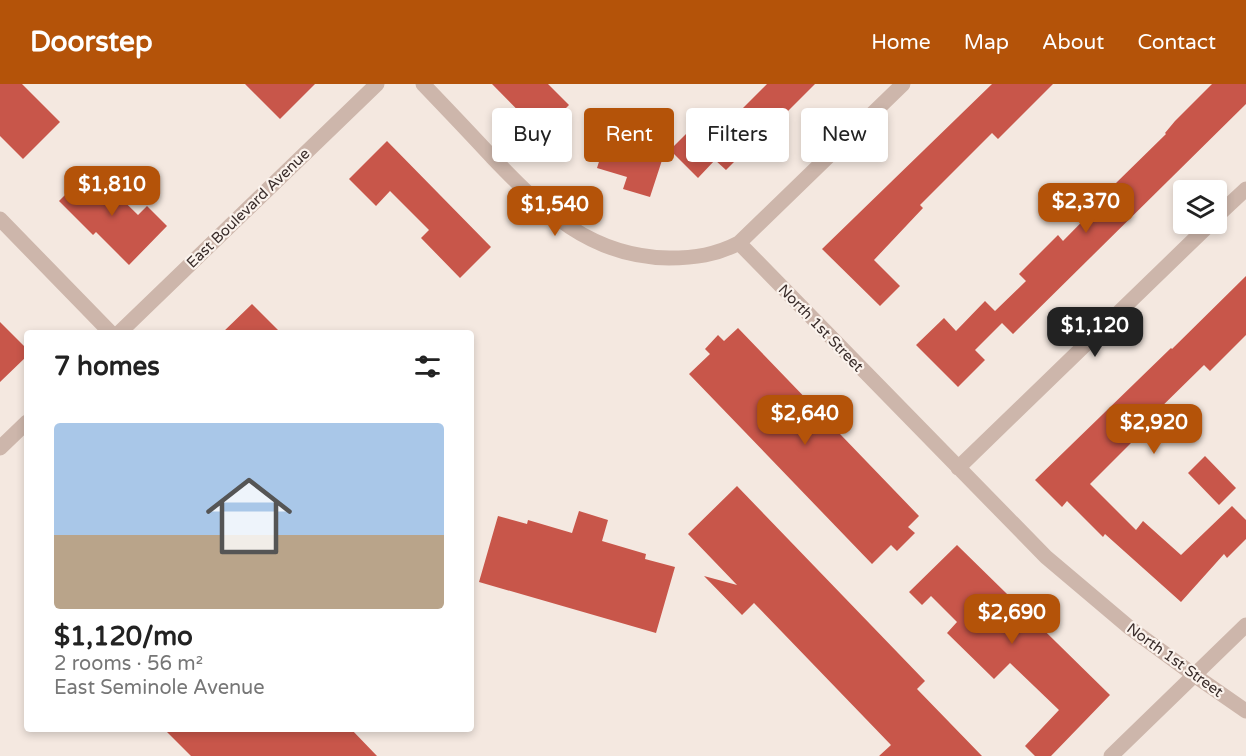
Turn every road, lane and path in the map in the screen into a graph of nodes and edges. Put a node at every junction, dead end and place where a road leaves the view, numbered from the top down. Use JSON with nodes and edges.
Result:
{"nodes":[{"id":1,"x":377,"y":84,"type":"edge"},
{"id":2,"x":423,"y":84,"type":"edge"},
{"id":3,"x":903,"y":84,"type":"edge"},
{"id":4,"x":1246,"y":189,"type":"edge"},
{"id":5,"x":1227,"y":207,"type":"edge"},
{"id":6,"x":0,"y":219,"type":"edge"},
{"id":7,"x":1200,"y":234,"type":"edge"},
{"id":8,"x":739,"y":243,"type":"junction"},
{"id":9,"x":108,"y":330,"type":"edge"},
{"id":10,"x":122,"y":330,"type":"edge"},
{"id":11,"x":24,"y":425,"type":"edge"},
{"id":12,"x":0,"y":448,"type":"edge"},
{"id":13,"x":958,"y":468,"type":"junction"},
{"id":14,"x":1246,"y":625,"type":"edge"},
{"id":15,"x":1194,"y":675,"type":"junction"},
{"id":16,"x":1246,"y":711,"type":"edge"},
{"id":17,"x":1111,"y":756,"type":"edge"}],
"edges":[{"from":1,"to":10,"type":"street","name":"East Boulevard Avenue"},
{"from":2,"to":8,"type":"street"},
{"from":3,"to":8,"type":"street"},
{"from":4,"to":5,"type":"street"},
{"from":6,"to":9,"type":"street"},
{"from":7,"to":13,"type":"street"},
{"from":8,"to":13,"type":"street","name":"North 1st Street"},
{"from":11,"to":12,"type":"street"},
{"from":13,"to":15,"type":"street","name":"North 1st Street"},
{"from":14,"to":15,"type":"street"},
{"from":15,"to":16,"type":"street","name":"North 1st Street"},
{"from":15,"to":17,"type":"street"}]}
